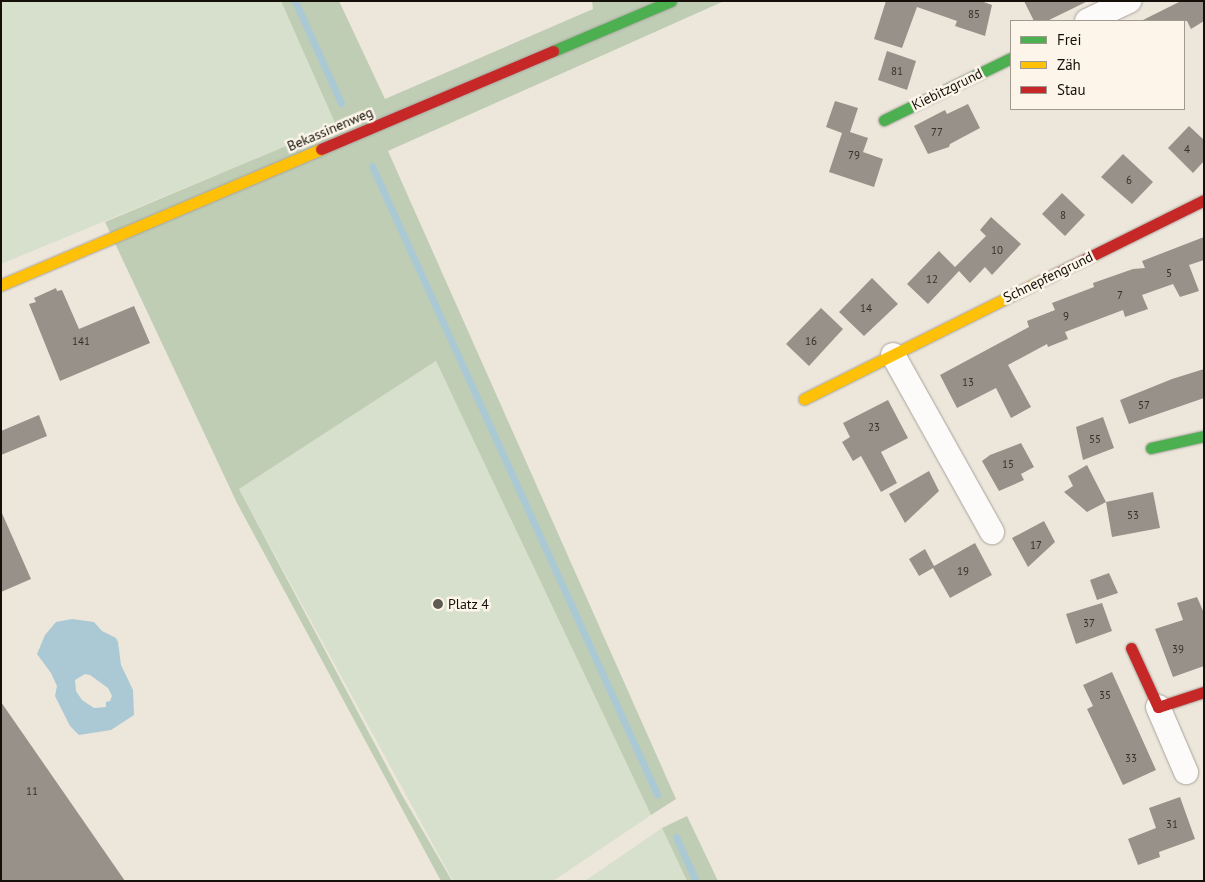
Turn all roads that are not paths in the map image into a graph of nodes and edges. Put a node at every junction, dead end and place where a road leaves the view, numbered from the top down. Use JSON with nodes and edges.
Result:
{"nodes":[{"id":1,"x":671,"y":1,"type":"edge"},
{"id":2,"x":1129,"y":1,"type":"edge"},
{"id":3,"x":1089,"y":20,"type":"edge"},
{"id":4,"x":1010,"y":58,"type":"edge"},
{"id":5,"x":884,"y":120,"type":"dead end"},
{"id":6,"x":1204,"y":200,"type":"edge"},
{"id":7,"x":1,"y":285,"type":"edge"},
{"id":8,"x":892,"y":355,"type":"junction"},
{"id":9,"x":804,"y":399,"type":"dead end"},
{"id":10,"x":1204,"y":436,"type":"edge"},
{"id":11,"x":1151,"y":448,"type":"dead end"},
{"id":12,"x":992,"y":532,"type":"dead end"},
{"id":13,"x":1131,"y":648,"type":"dead end"},
{"id":14,"x":1204,"y":692,"type":"edge"},
{"id":15,"x":1158,"y":707,"type":"junction"},
{"id":16,"x":1186,"y":772,"type":"dead end"}],
"edges":[{"from":1,"to":7,"type":"street","name":"Bekassinenweg"},
{"from":2,"to":3,"type":"street"},
{"from":4,"to":5,"type":"street","name":"Kiebitzgrund"},
{"from":6,"to":8,"type":"street","name":"Schnepfengrund"},
{"from":8,"to":9,"type":"street","name":"Schnepfengrund"},
{"from":8,"to":12,"type":"street"},
{"from":10,"to":11,"type":"street"},
{"from":13,"to":15,"type":"street"},
{"from":14,"to":15,"type":"street"},
{"from":15,"to":16,"type":"street"}]}
